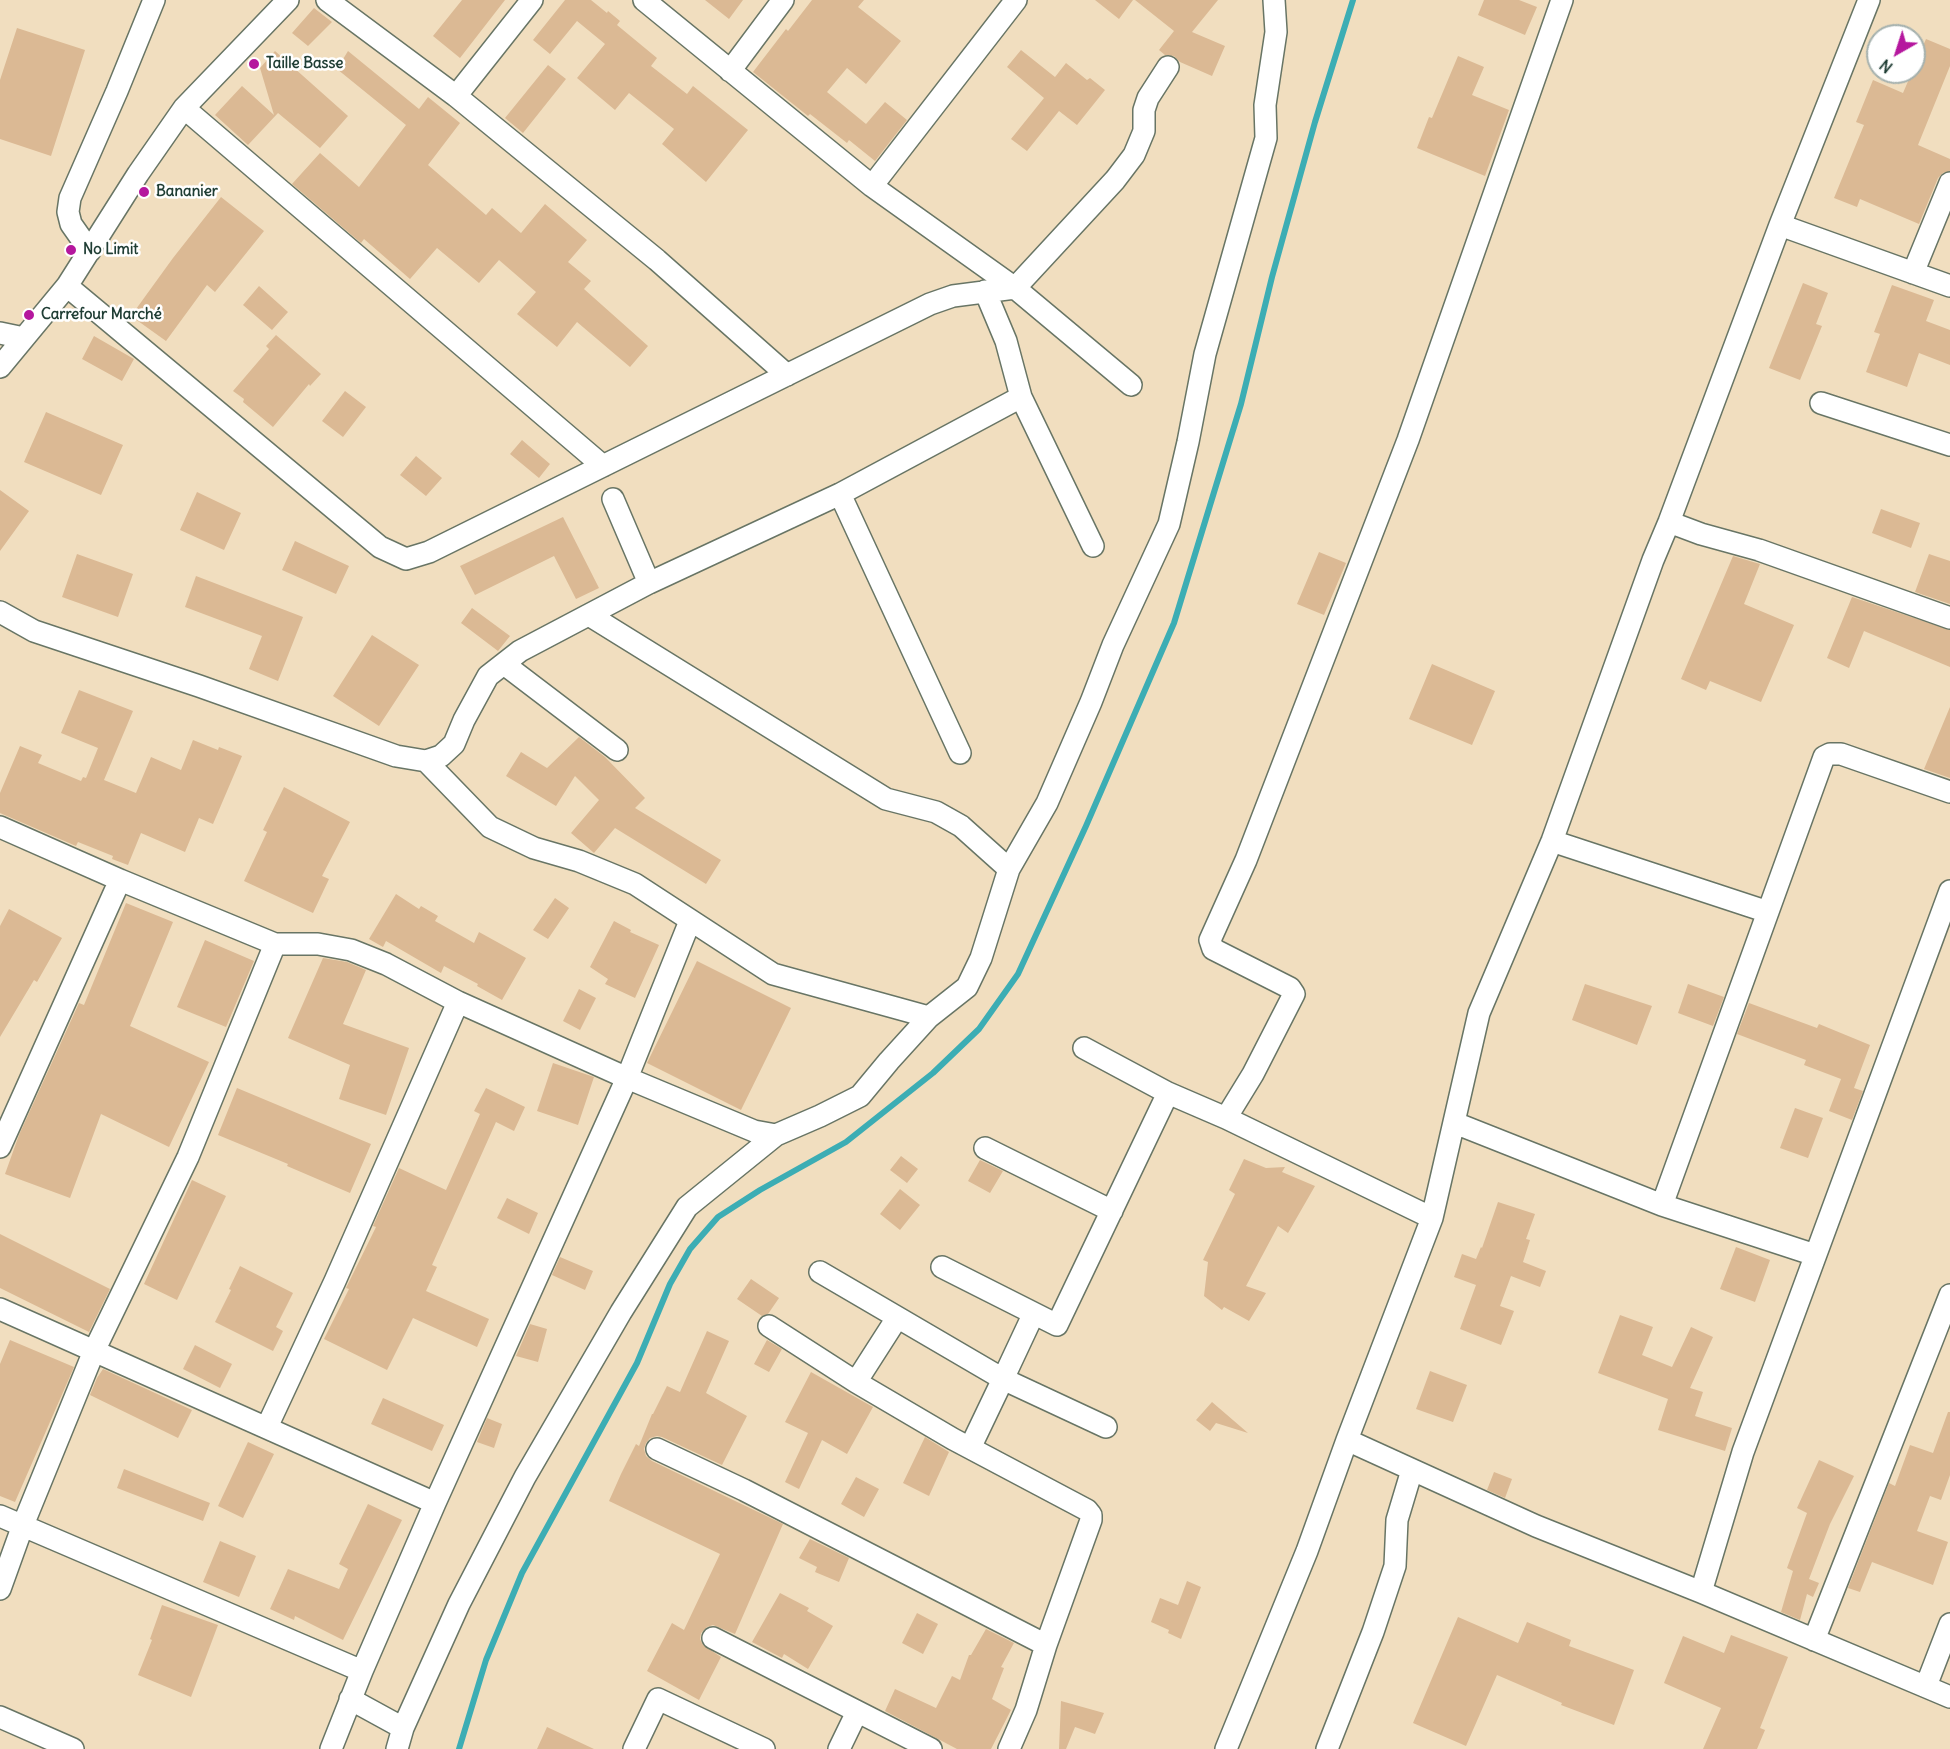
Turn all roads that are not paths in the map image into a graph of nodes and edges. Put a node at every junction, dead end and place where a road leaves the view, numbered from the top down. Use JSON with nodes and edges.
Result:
{"nodes":[{"id":1,"x":154,"y":0,"type":"edge"},
{"id":2,"x":288,"y":0,"type":"edge"},
{"id":3,"x":327,"y":0,"type":"edge"},
{"id":4,"x":532,"y":0,"type":"edge"},
{"id":5,"x":644,"y":0,"type":"edge"},
{"id":6,"x":783,"y":0,"type":"edge"},
{"id":7,"x":1016,"y":0,"type":"edge"},
{"id":8,"x":1274,"y":0,"type":"edge"},
{"id":9,"x":1562,"y":0,"type":"edge"},
{"id":10,"x":1869,"y":0,"type":"edge"},
{"id":11,"x":1168,"y":66,"type":"dead end"},
{"id":12,"x":730,"y":71,"type":"junction"},
{"id":13,"x":456,"y":96,"type":"junction"},
{"id":14,"x":184,"y":108,"type":"junction"},
{"id":15,"x":1950,"y":183,"type":"edge"},
{"id":16,"x":872,"y":186,"type":"junction"},
{"id":17,"x":1780,"y":225,"type":"junction"},
{"id":18,"x":90,"y":251,"type":"junction"},
{"id":19,"x":1913,"y":273,"type":"junction"},
{"id":20,"x":68,"y":286,"type":"junction"},
{"id":21,"x":1950,"y":286,"type":"edge"},
{"id":22,"x":1015,"y":288,"type":"junction"},
{"id":23,"x":985,"y":291,"type":"junction"},
{"id":24,"x":0,"y":333,"type":"edge"},
{"id":25,"x":24,"y":338,"type":"junction"},
{"id":26,"x":0,"y":367,"type":"edge"},
{"id":27,"x":787,"y":375,"type":"junction"},
{"id":28,"x":1131,"y":385,"type":"dead end"},
{"id":29,"x":1021,"y":397,"type":"junction"},
{"id":30,"x":1821,"y":402,"type":"dead end"},
{"id":31,"x":1950,"y":445,"type":"edge"},
{"id":32,"x":603,"y":466,"type":"junction"},
{"id":33,"x":840,"y":494,"type":"junction"},
{"id":34,"x":613,"y":499,"type":"dead end"},
{"id":35,"x":1669,"y":522,"type":"junction"},
{"id":36,"x":1093,"y":546,"type":"dead end"},
{"id":37,"x":650,"y":583,"type":"junction"},
{"id":38,"x":0,"y":612,"type":"edge"},
{"id":39,"x":589,"y":615,"type":"junction"},
{"id":40,"x":1950,"y":618,"type":"edge"},
{"id":41,"x":504,"y":664,"type":"junction"},
{"id":42,"x":617,"y":750,"type":"dead end"},
{"id":43,"x":960,"y":753,"type":"dead end"},
{"id":44,"x":426,"y":761,"type":"junction"},
{"id":45,"x":1950,"y":792,"type":"edge"},
{"id":46,"x":0,"y":827,"type":"edge"},
{"id":47,"x":1552,"y":841,"type":"junction"},
{"id":48,"x":1009,"y":869,"type":"junction"},
{"id":49,"x":120,"y":880,"type":"junction"},
{"id":50,"x":1950,"y":891,"type":"edge"},
{"id":51,"x":1768,"y":912,"type":"junction"},
{"id":52,"x":690,"y":921,"type":"junction"},
{"id":53,"x":275,"y":945,"type":"junction"},
{"id":54,"x":458,"y":1002,"type":"junction"},
{"id":55,"x":929,"y":1017,"type":"junction"},
{"id":56,"x":1084,"y":1048,"type":"dead end"},
{"id":57,"x":627,"y":1078,"type":"junction"},
{"id":58,"x":1168,"y":1093,"type":"junction"},
{"id":59,"x":1226,"y":1118,"type":"junction"},
{"id":60,"x":1455,"y":1123,"type":"junction"},
{"id":61,"x":776,"y":1135,"type":"junction"},
{"id":62,"x":0,"y":1147,"type":"edge"},
{"id":63,"x":985,"y":1148,"type":"dead end"},
{"id":64,"x":1662,"y":1205,"type":"junction"},
{"id":65,"x":1112,"y":1211,"type":"junction"},
{"id":66,"x":1432,"y":1218,"type":"junction"},
{"id":67,"x":1815,"y":1256,"type":"junction"},
{"id":68,"x":942,"y":1267,"type":"dead end"},
{"id":69,"x":820,"y":1272,"type":"dead end"},
{"id":70,"x":1950,"y":1295,"type":"edge"},
{"id":71,"x":0,"y":1309,"type":"edge"},
{"id":72,"x":1033,"y":1315,"type":"junction"},
{"id":73,"x":897,"y":1318,"type":"junction"},
{"id":74,"x":770,"y":1326,"type":"dead end"},
{"id":75,"x":94,"y":1351,"type":"junction"},
{"id":76,"x":1003,"y":1379,"type":"junction"},
{"id":77,"x":856,"y":1382,"type":"junction"},
{"id":78,"x":267,"y":1426,"type":"junction"},
{"id":79,"x":1106,"y":1427,"type":"dead end"},
{"id":80,"x":1347,"y":1440,"type":"junction"},
{"id":81,"x":970,"y":1448,"type":"junction"},
{"id":82,"x":657,"y":1449,"type":"dead end"},
{"id":83,"x":1413,"y":1470,"type":"junction"},
{"id":84,"x":435,"y":1503,"type":"junction"},
{"id":85,"x":0,"y":1516,"type":"edge"},
{"id":86,"x":23,"y":1525,"type":"junction"},
{"id":87,"x":0,"y":1589,"type":"edge"},
{"id":88,"x":1701,"y":1592,"type":"junction"},
{"id":89,"x":1950,"y":1624,"type":"edge"},
{"id":90,"x":713,"y":1638,"type":"dead end"},
{"id":91,"x":1814,"y":1640,"type":"junction"},
{"id":92,"x":1046,"y":1645,"type":"junction"},
{"id":93,"x":362,"y":1671,"type":"junction"},
{"id":94,"x":1926,"y":1686,"type":"junction"},
{"id":95,"x":1950,"y":1696,"type":"edge"},
{"id":96,"x":351,"y":1699,"type":"junction"},
{"id":97,"x":857,"y":1712,"type":"junction"},
{"id":98,"x":0,"y":1717,"type":"edge"},
{"id":99,"x":403,"y":1728,"type":"junction"},
{"id":100,"x":73,"y":1749,"type":"edge"},
{"id":101,"x":331,"y":1749,"type":"edge"},
{"id":102,"x":397,"y":1749,"type":"edge"},
{"id":103,"x":634,"y":1749,"type":"edge"},
{"id":104,"x":764,"y":1749,"type":"edge"},
{"id":105,"x":839,"y":1749,"type":"edge"},
{"id":106,"x":931,"y":1749,"type":"edge"},
{"id":107,"x":1009,"y":1749,"type":"edge"},
{"id":108,"x":1226,"y":1749,"type":"edge"},
{"id":109,"x":1327,"y":1749,"type":"edge"}],
"edges":[{"from":1,"to":18,"type":"street"},
{"from":2,"to":14,"type":"street"},
{"from":3,"to":13,"type":"street"},
{"from":4,"to":13,"type":"street"},
{"from":5,"to":12,"type":"street"},
{"from":6,"to":12,"type":"street"},
{"from":7,"to":16,"type":"street"},
{"from":8,"to":48,"type":"street"},
{"from":9,"to":59,"type":"street"},
{"from":10,"to":17,"type":"street"},
{"from":11,"to":22,"type":"street"},
{"from":12,"to":16,"type":"street"},
{"from":13,"to":27,"type":"street"},
{"from":14,"to":18,"type":"street"},
{"from":14,"to":32,"type":"street"},
{"from":15,"to":19,"type":"street"},
{"from":16,"to":22,"type":"street"},
{"from":17,"to":19,"type":"street"},
{"from":17,"to":35,"type":"street"},
{"from":18,"to":20,"type":"street"},
{"from":19,"to":21,"type":"street"},
{"from":20,"to":25,"type":"street"},
{"from":20,"to":32,"type":"street"},
{"from":22,"to":23,"type":"street"},
{"from":22,"to":28,"type":"street"},
{"from":23,"to":27,"type":"street"},
{"from":23,"to":29,"type":"street"},
{"from":24,"to":25,"type":"street"},
{"from":25,"to":26,"type":"street"},
{"from":27,"to":32,"type":"street"},
{"from":29,"to":33,"type":"street"},
{"from":29,"to":36,"type":"street"},
{"from":30,"to":31,"type":"street"},
{"from":33,"to":37,"type":"street"},
{"from":33,"to":43,"type":"street"},
{"from":34,"to":37,"type":"street"},
{"from":35,"to":40,"type":"street"},
{"from":35,"to":47,"type":"street"},
{"from":37,"to":39,"type":"street"},
{"from":38,"to":44,"type":"street"},
{"from":39,"to":41,"type":"street"},
{"from":39,"to":48,"type":"street"},
{"from":41,"to":42,"type":"street"},
{"from":41,"to":44,"type":"street"},
{"from":44,"to":52,"type":"street"},
{"from":45,"to":51,"type":"street"},
{"from":46,"to":49,"type":"street"},
{"from":47,"to":51,"type":"street"},
{"from":47,"to":60,"type":"street"},
{"from":48,"to":55,"type":"street"},
{"from":49,"to":53,"type":"street"},
{"from":49,"to":62,"type":"street"},
{"from":50,"to":67,"type":"street"},
{"from":51,"to":64,"type":"street"},
{"from":52,"to":55,"type":"street"},
{"from":52,"to":57,"type":"street"},
{"from":53,"to":54,"type":"street"},
{"from":53,"to":75,"type":"street"},
{"from":54,"to":57,"type":"street"},
{"from":54,"to":78,"type":"street"},
{"from":55,"to":61,"type":"street"},
{"from":56,"to":58,"type":"street"},
{"from":57,"to":61,"type":"street"},
{"from":57,"to":84,"type":"street"},
{"from":58,"to":59,"type":"street"},
{"from":58,"to":65,"type":"street"},
{"from":59,"to":66,"type":"street"},
{"from":60,"to":64,"type":"street"},
{"from":60,"to":66,"type":"street"},
{"from":61,"to":99,"type":"street"},
{"from":63,"to":65,"type":"street"},
{"from":64,"to":67,"type":"street"},
{"from":65,"to":72,"type":"street"},
{"from":66,"to":80,"type":"street"},
{"from":67,"to":88,"type":"street"},
{"from":68,"to":72,"type":"street"},
{"from":69,"to":73,"type":"street"},
{"from":70,"to":91,"type":"street"},
{"from":71,"to":75,"type":"street"},
{"from":72,"to":76,"type":"street"},
{"from":73,"to":76,"type":"street"},
{"from":73,"to":77,"type":"street"},
{"from":74,"to":77,"type":"street"},
{"from":75,"to":78,"type":"street"},
{"from":75,"to":86,"type":"street"},
{"from":76,"to":79,"type":"street"},
{"from":76,"to":81,"type":"street"},
{"from":77,"to":81,"type":"street"},
{"from":78,"to":84,"type":"street"},
{"from":80,"to":83,"type":"street"},
{"from":80,"to":108,"type":"street"},
{"from":81,"to":92,"type":"street"},
{"from":82,"to":92,"type":"street"},
{"from":83,"to":88,"type":"street"},
{"from":83,"to":109,"type":"street"},
{"from":84,"to":93,"type":"street"},
{"from":85,"to":86,"type":"street"},
{"from":86,"to":87,"type":"street"},
{"from":86,"to":93,"type":"street"},
{"from":88,"to":91,"type":"street"},
{"from":89,"to":94,"type":"street"},
{"from":90,"to":97,"type":"street"},
{"from":91,"to":94,"type":"street"},
{"from":92,"to":107,"type":"street"},
{"from":93,"to":96,"type":"street"},
{"from":94,"to":95,"type":"street"},
{"from":96,"to":99,"type":"street"},
{"from":96,"to":101,"type":"street"},
{"from":97,"to":105,"type":"street"},
{"from":97,"to":106,"type":"street"},
{"from":98,"to":100,"type":"street"},
{"from":99,"to":102,"type":"street"},
{"from":103,"to":104,"type":"street"}]}
